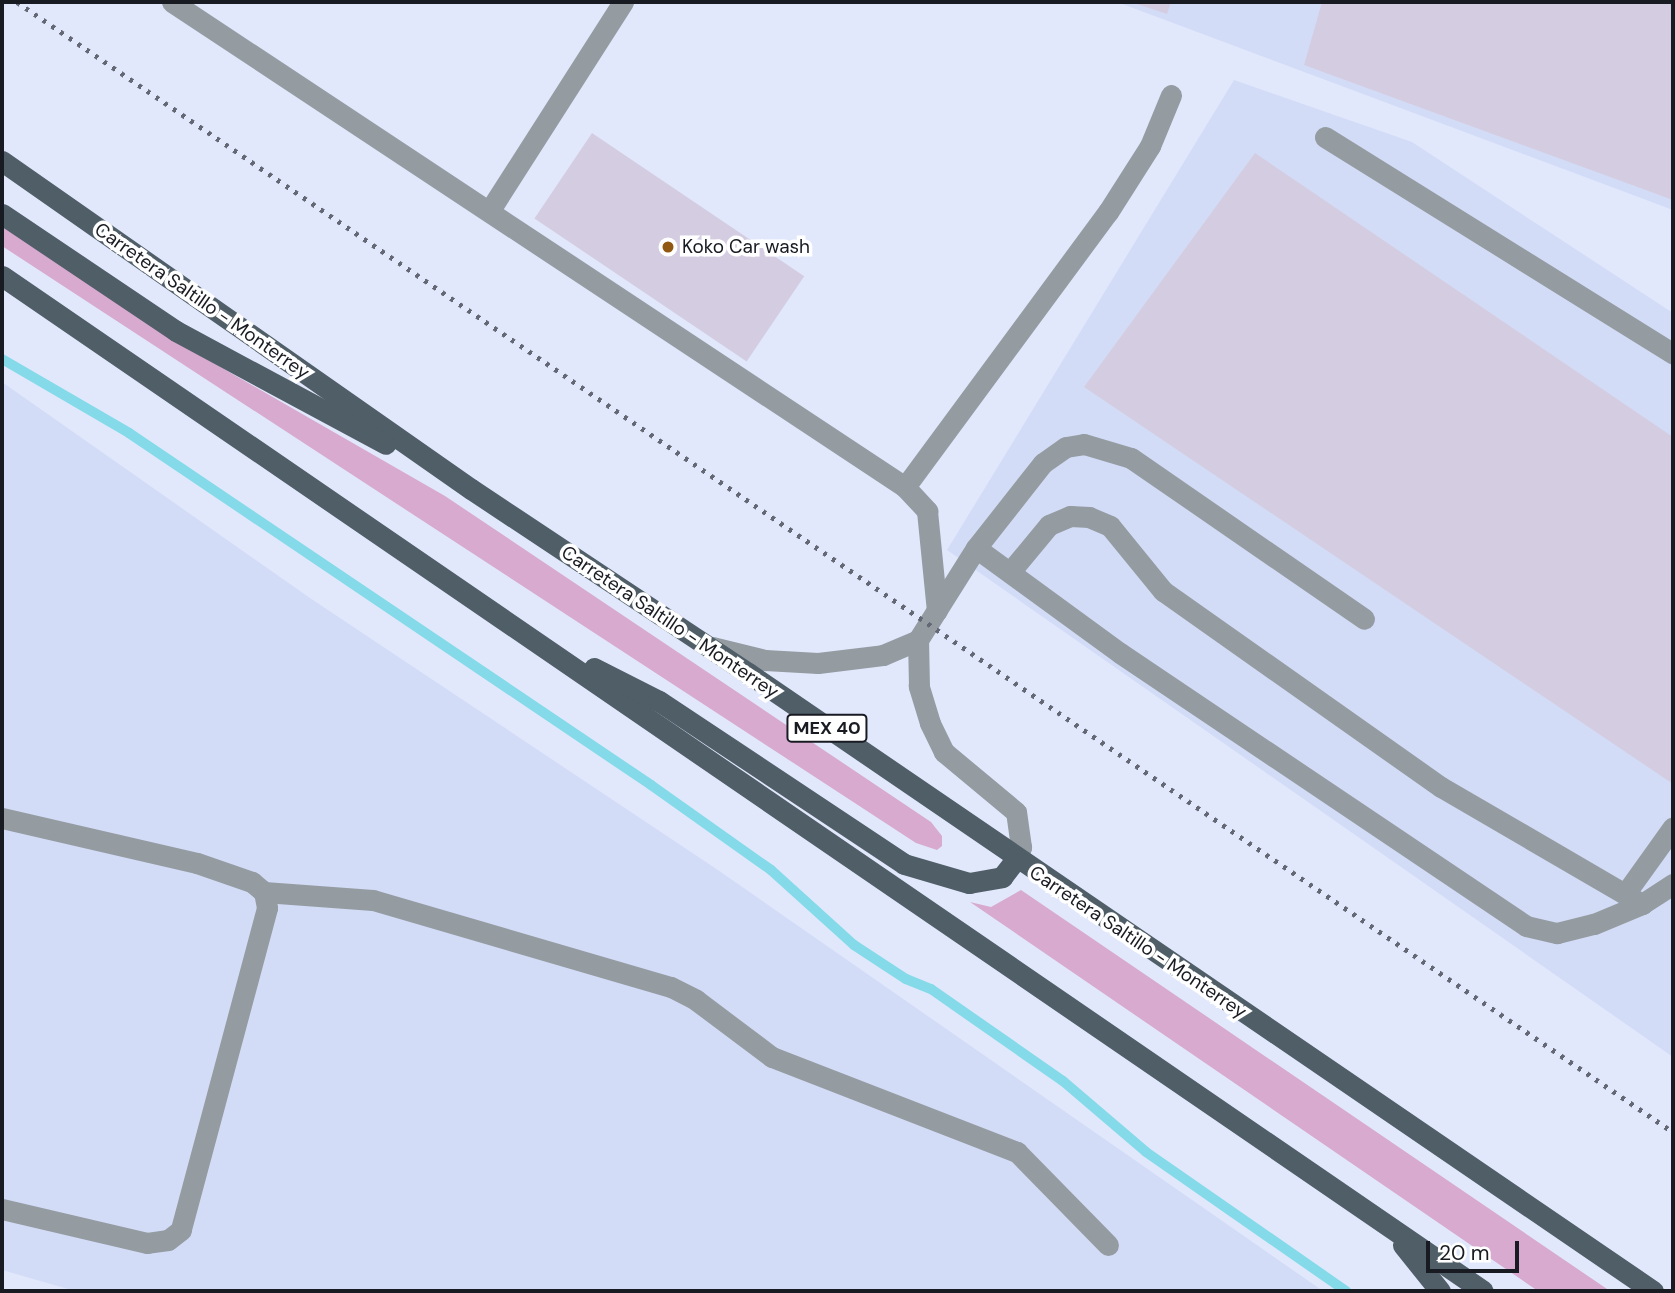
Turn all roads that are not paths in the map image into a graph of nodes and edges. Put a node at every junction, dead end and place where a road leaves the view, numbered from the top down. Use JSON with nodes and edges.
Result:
{"nodes":[{"id":1,"x":172,"y":2,"type":"edge"},
{"id":2,"x":623,"y":2,"type":"edge"},
{"id":3,"x":1171,"y":95,"type":"dead end"},
{"id":4,"x":1325,"y":137,"type":"dead end"},
{"id":5,"x":2,"y":162,"type":"edge"},
{"id":6,"x":490,"y":210,"type":"junction"},
{"id":7,"x":2,"y":214,"type":"edge"},
{"id":8,"x":2,"y":276,"type":"edge"},
{"id":9,"x":1673,"y":354,"type":"edge"},
{"id":10,"x":905,"y":486,"type":"junction"},
{"id":11,"x":471,"y":489,"type":"junction"},
{"id":12,"x":976,"y":548,"type":"junction"},
{"id":13,"x":1010,"y":572,"type":"junction"},
{"id":14,"x":937,"y":611,"type":"junction"},
{"id":15,"x":1364,"y":620,"type":"dead end"},
{"id":16,"x":526,"y":635,"type":"junction"},
{"id":17,"x":918,"y":640,"type":"junction"},
{"id":18,"x":705,"y":645,"type":"junction"},
{"id":19,"x":2,"y":818,"type":"edge"},
{"id":20,"x":1673,"y":827,"type":"edge"},
{"id":21,"x":1016,"y":859,"type":"junction"},
{"id":22,"x":1673,"y":884,"type":"edge"},
{"id":23,"x":264,"y":892,"type":"junction"},
{"id":24,"x":1633,"y":899,"type":"junction"},
{"id":25,"x":2,"y":1209,"type":"edge"},
{"id":26,"x":1395,"y":1234,"type":"junction"},
{"id":27,"x":1108,"y":1245,"type":"dead end"},
{"id":28,"x":1440,"y":1291,"type":"edge"},
{"id":29,"x":1483,"y":1291,"type":"edge"},
{"id":30,"x":1653,"y":1291,"type":"edge"}],
"edges":[{"from":1,"to":6,"type":"lane"},
{"from":2,"to":6,"type":"lane"},
{"from":3,"to":10,"type":"lane"},
{"from":4,"to":9,"type":"lane"},
{"from":5,"to":11,"type":"main road","name":"Carretera Saltillo - Monterrey","number":"MEX 40"},
{"from":6,"to":10,"type":"lane"},
{"from":7,"to":11,"type":"main road"},
{"from":8,"to":16,"type":"main road"},
{"from":10,"to":14,"type":"lane"},
{"from":11,"to":18,"type":"main road","name":"Carretera Saltillo - Monterrey","number":"MEX 40"},
{"from":12,"to":13,"type":"lane"},
{"from":12,"to":14,"type":"lane"},
{"from":12,"to":15,"type":"lane"},
{"from":13,"to":24,"type":"lane"},
{"from":13,"to":24,"type":"lane"},
{"from":14,"to":17,"type":"lane"},
{"from":16,"to":21,"type":"main road"},
{"from":16,"to":26,"type":"main road"},
{"from":17,"to":18,"type":"lane"},
{"from":17,"to":21,"type":"lane"},
{"from":18,"to":21,"type":"main road","name":"Carretera Saltillo - Monterrey","number":"MEX 40"},
{"from":19,"to":23,"type":"lane"},
{"from":20,"to":24,"type":"lane"},
{"from":21,"to":30,"type":"main road","name":"Carretera Saltillo - Monterrey","number":"MEX 40"},
{"from":22,"to":24,"type":"lane"},
{"from":23,"to":25,"type":"lane"},
{"from":23,"to":27,"type":"lane"},
{"from":26,"to":28,"type":"main road"},
{"from":26,"to":29,"type":"main road"}]}
